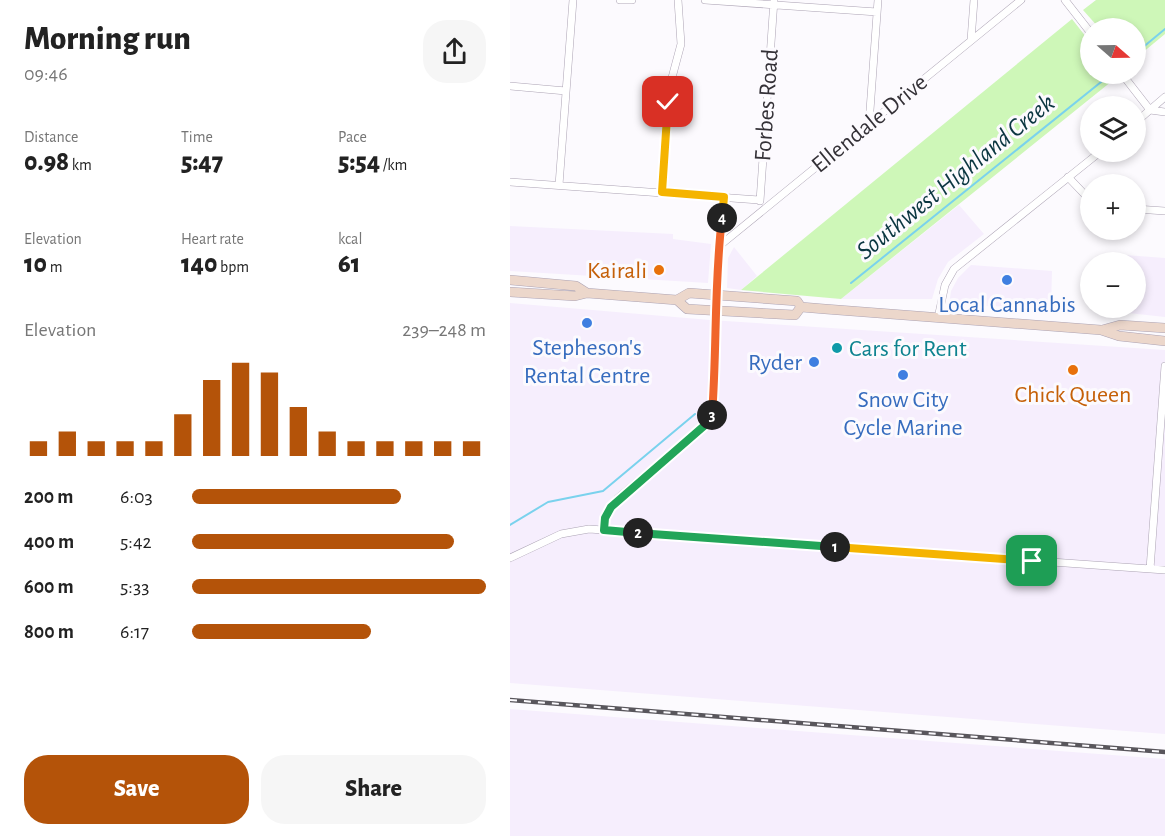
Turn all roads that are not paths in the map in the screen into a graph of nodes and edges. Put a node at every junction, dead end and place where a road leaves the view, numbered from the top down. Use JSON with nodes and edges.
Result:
{"nodes":[{"id":1,"x":573,"y":0,"type":"edge"},
{"id":2,"x":620,"y":0,"type":"edge"},
{"id":3,"x":632,"y":0,"type":"edge"},
{"id":4,"x":678,"y":0,"type":"edge"},
{"id":5,"x":705,"y":0,"type":"edge"},
{"id":6,"x":878,"y":0,"type":"edge"},
{"id":7,"x":974,"y":0,"type":"edge"},
{"id":8,"x":1021,"y":0,"type":"edge"},
{"id":9,"x":1065,"y":0,"type":"edge"},
{"id":10,"x":774,"y":3,"type":"edge"},
{"id":11,"x":877,"y":12,"type":"junction"},
{"id":12,"x":1080,"y":20,"type":"edge"},
{"id":13,"x":971,"y":40,"type":"junction"},
{"id":14,"x":1130,"y":84,"type":"edge"},
{"id":15,"x":510,"y":87,"type":"edge"},
{"id":16,"x":566,"y":91,"type":"junction"},
{"id":17,"x":1165,"y":98,"type":"edge"},
{"id":18,"x":1150,"y":110,"type":"junction"},
{"id":19,"x":1165,"y":112,"type":"edge"},
{"id":20,"x":1146,"y":113,"type":"edge"},
{"id":21,"x":869,"y":124,"type":"junction"},
{"id":22,"x":1087,"y":162,"type":"edge"},
{"id":23,"x":1068,"y":177,"type":"junction"},
{"id":24,"x":510,"y":182,"type":"edge"},
{"id":25,"x":559,"y":185,"type":"junction"},
{"id":26,"x":1080,"y":190,"type":"edge"},
{"id":27,"x":662,"y":192,"type":"junction"},
{"id":28,"x":724,"y":197,"type":"junction"},
{"id":29,"x":759,"y":200,"type":"junction"},
{"id":30,"x":766,"y":207,"type":"junction"},
{"id":31,"x":1146,"y":210,"type":"edge"},
{"id":32,"x":1165,"y":211,"type":"edge"},
{"id":33,"x":718,"y":247,"type":"junction"},
{"id":34,"x":510,"y":280,"type":"edge"},
{"id":35,"x":510,"y":292,"type":"edge"},
{"id":36,"x":587,"y":293,"type":"junction"},
{"id":37,"x":716,"y":295,"type":"junction"},
{"id":38,"x":677,"y":300,"type":"junction"},
{"id":39,"x":801,"y":307,"type":"junction"},
{"id":40,"x":717,"y":311,"type":"junction"},
{"id":41,"x":938,"y":318,"type":"junction"},
{"id":42,"x":1165,"y":328,"type":"edge"},
{"id":43,"x":1101,"y":330,"type":"junction"},
{"id":44,"x":1165,"y":340,"type":"edge"},
{"id":45,"x":1165,"y":366,"type":"edge"},
{"id":46,"x":604,"y":530,"type":"junction"},
{"id":47,"x":510,"y":558,"type":"edge"},
{"id":48,"x":1150,"y":569,"type":"junction"},
{"id":49,"x":1165,"y":570,"type":"edge"}],
"edges":[{"from":1,"to":16,"type":"street"},
{"from":2,"to":3,"type":"street"},
{"from":4,"to":27,"type":"street"},
{"from":5,"to":10,"type":"street"},
{"from":6,"to":11,"type":"street"},
{"from":7,"to":13,"type":"street"},
{"from":8,"to":13,"type":"street","name":"Ellendale Drive"},
{"from":9,"to":12,"type":"street"},
{"from":10,"to":11,"type":"street"},
{"from":10,"to":29,"type":"street","name":"Forbes Road"},
{"from":11,"to":21,"type":"street"},
{"from":13,"to":21,"type":"street","name":"Ellendale Drive"},
{"from":14,"to":18,"type":"street"},
{"from":15,"to":16,"type":"street"},
{"from":16,"to":25,"type":"street"},
{"from":17,"to":18,"type":"street"},
{"from":18,"to":19,"type":"street"},
{"from":18,"to":20,"type":"street"},
{"from":21,"to":30,"type":"street","name":"Ellendale Drive"},
{"from":22,"to":23,"type":"street"},
{"from":23,"to":26,"type":"street"},
{"from":23,"to":41,"type":"street"},
{"from":24,"to":25,"type":"street"},
{"from":25,"to":27,"type":"street"},
{"from":27,"to":28,"type":"street"},
{"from":28,"to":29,"type":"street"},
{"from":28,"to":33,"type":"street"},
{"from":29,"to":30,"type":"street"},
{"from":30,"to":33,"type":"street","name":"Ellendale Drive"},
{"from":31,"to":32,"type":"street"},
{"from":33,"to":37,"type":"street"},
{"from":34,"to":36,"type":"main road"},
{"from":35,"to":36,"type":"main road"},
{"from":36,"to":38,"type":"main road"},
{"from":37,"to":38,"type":"main road"},
{"from":37,"to":39,"type":"main road"},
{"from":37,"to":40,"type":"street"},
{"from":38,"to":40,"type":"main road"},
{"from":39,"to":40,"type":"main road"},
{"from":39,"to":41,"type":"main road"},
{"from":40,"to":46,"type":"street"},
{"from":41,"to":43,"type":"main road"},
{"from":42,"to":43,"type":"main road"},
{"from":43,"to":44,"type":"main road"},
{"from":45,"to":48,"type":"street"},
{"from":46,"to":47,"type":"street"},
{"from":46,"to":48,"type":"street"},
{"from":48,"to":49,"type":"street"}]}
